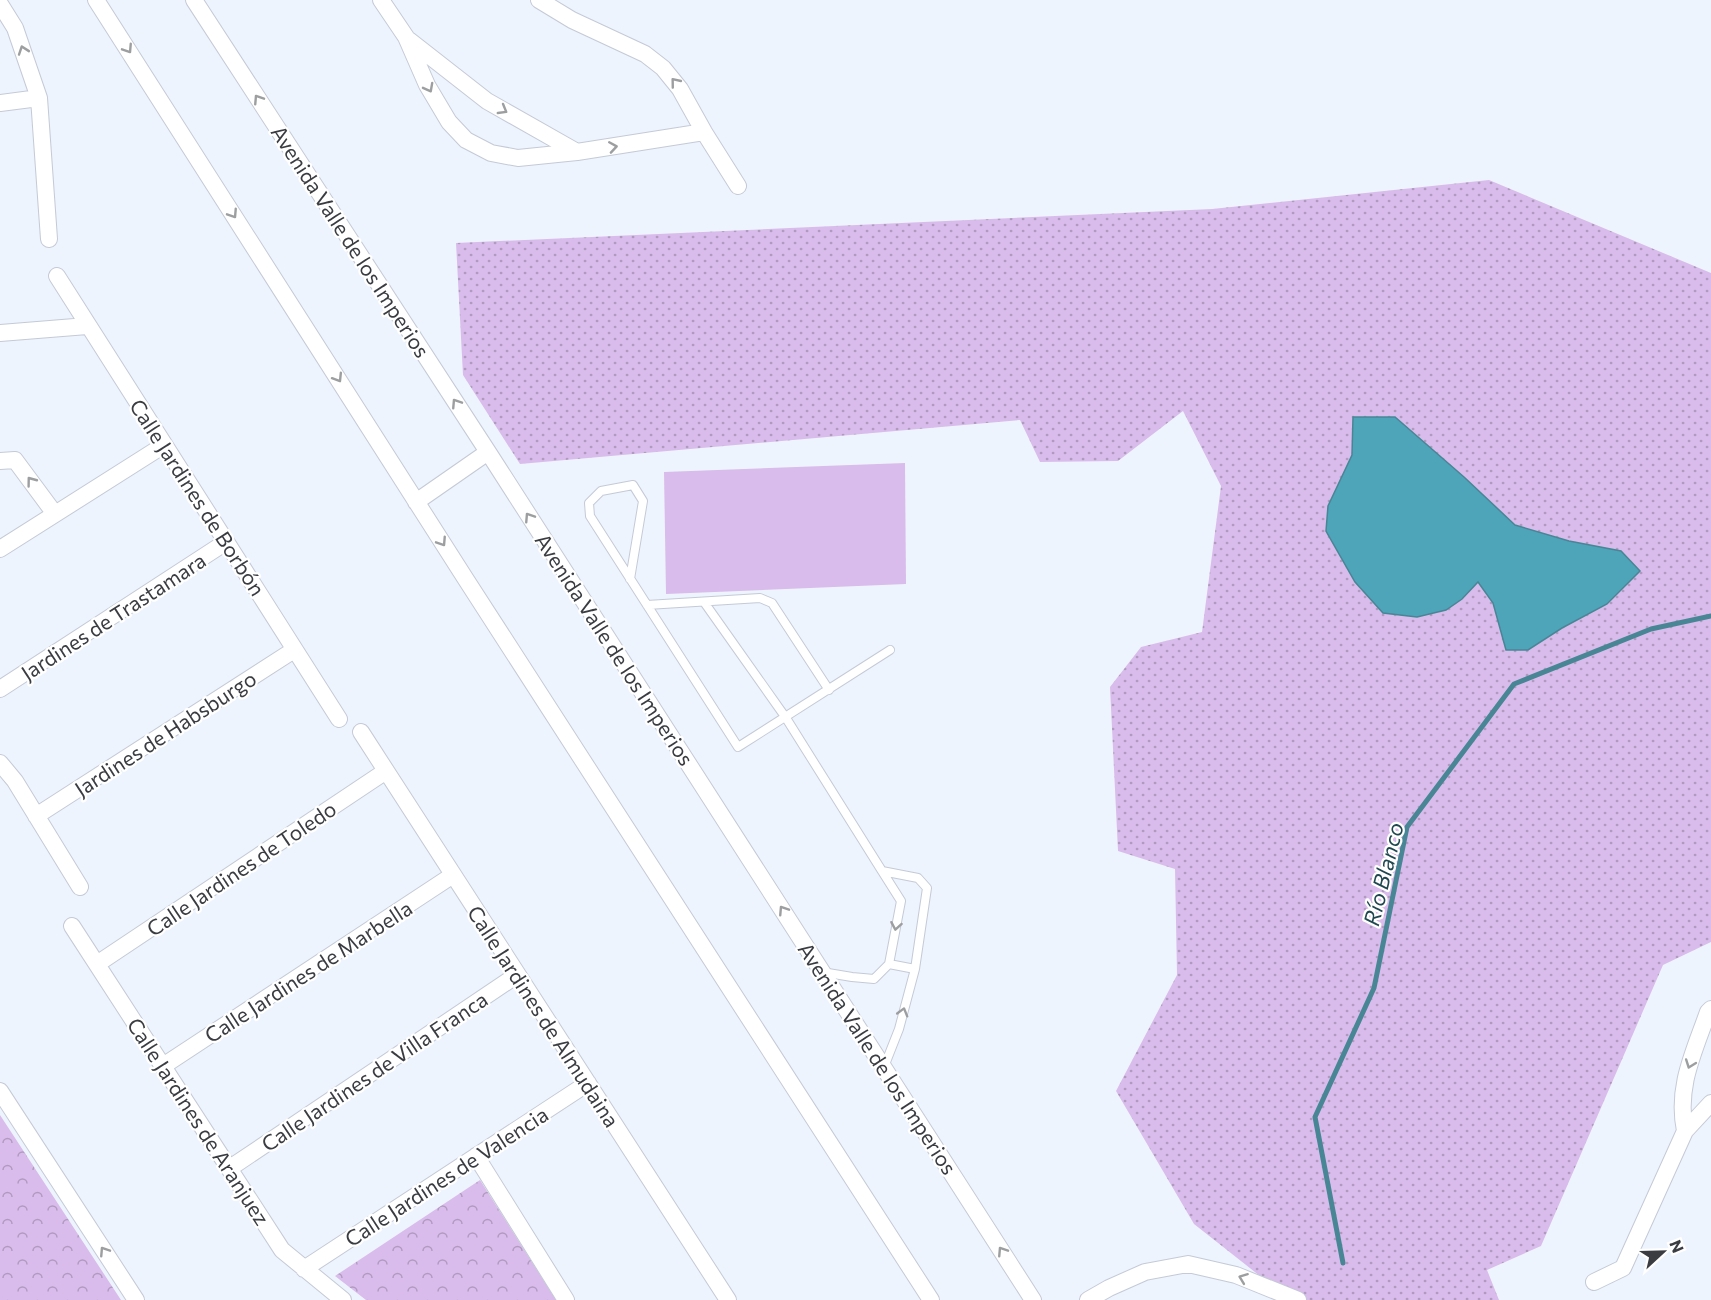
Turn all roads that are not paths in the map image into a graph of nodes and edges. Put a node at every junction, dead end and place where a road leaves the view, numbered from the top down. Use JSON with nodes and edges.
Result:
{"nodes":[{"id":1,"x":96,"y":0,"type":"edge"},
{"id":2,"x":194,"y":0,"type":"edge"},
{"id":3,"x":381,"y":0,"type":"edge"},
{"id":4,"x":539,"y":0,"type":"edge"},
{"id":5,"x":0,"y":4,"type":"edge"},
{"id":6,"x":406,"y":37,"type":"junction"},
{"id":7,"x":39,"y":98,"type":"junction"},
{"id":8,"x":0,"y":103,"type":"edge"},
{"id":9,"x":704,"y":132,"type":"junction"},
{"id":10,"x":577,"y":152,"type":"junction"},
{"id":11,"x":738,"y":186,"type":"dead end"},
{"id":12,"x":48,"y":239,"type":"dead end"},
{"id":13,"x":57,"y":276,"type":"dead end"},
{"id":14,"x":87,"y":326,"type":"junction"},
{"id":15,"x":0,"y":333,"type":"edge"},
{"id":16,"x":164,"y":445,"type":"junction"},
{"id":17,"x":488,"y":452,"type":"junction"},
{"id":18,"x":0,"y":461,"type":"edge"},
{"id":19,"x":416,"y":502,"type":"junction"},
{"id":20,"x":55,"y":514,"type":"junction"},
{"id":21,"x":226,"y":542,"type":"junction"},
{"id":22,"x":0,"y":549,"type":"edge"},
{"id":23,"x":630,"y":579,"type":"junction"},
{"id":24,"x":704,"y":602,"type":"junction"},
{"id":25,"x":647,"y":605,"type":"junction"},
{"id":26,"x":294,"y":650,"type":"junction"},
{"id":27,"x":890,"y":650,"type":"dead end"},
{"id":28,"x":0,"y":689,"type":"edge"},
{"id":29,"x":830,"y":690,"type":"junction"},
{"id":30,"x":786,"y":718,"type":"junction"},
{"id":31,"x":339,"y":719,"type":"dead end"},
{"id":32,"x":361,"y":732,"type":"dead end"},
{"id":33,"x":0,"y":763,"type":"edge"},
{"id":34,"x":386,"y":771,"type":"junction"},
{"id":35,"x":36,"y":816,"type":"junction"},
{"id":36,"x":882,"y":871,"type":"junction"},
{"id":37,"x":453,"y":875,"type":"junction"},
{"id":38,"x":80,"y":887,"type":"dead end"},
{"id":39,"x":72,"y":926,"type":"dead end"},
{"id":40,"x":97,"y":964,"type":"junction"},
{"id":41,"x":889,"y":964,"type":"junction"},
{"id":42,"x":915,"y":969,"type":"junction"},
{"id":43,"x":822,"y":972,"type":"junction"},
{"id":44,"x":517,"y":975,"type":"junction"},
{"id":45,"x":1711,"y":1010,"type":"edge"},
{"id":46,"x":163,"y":1066,"type":"junction"},
{"id":47,"x":884,"y":1067,"type":"junction"},
{"id":48,"x":588,"y":1083,"type":"junction"},
{"id":49,"x":0,"y":1091,"type":"edge"},
{"id":50,"x":1711,"y":1103,"type":"edge"},
{"id":51,"x":1685,"y":1131,"type":"junction"},
{"id":52,"x":476,"y":1156,"type":"junction"},
{"id":53,"x":230,"y":1168,"type":"junction"},
{"id":54,"x":304,"y":1269,"type":"junction"},
{"id":55,"x":1594,"y":1282,"type":"dead end"},
{"id":56,"x":136,"y":1300,"type":"edge"},
{"id":57,"x":343,"y":1300,"type":"edge"},
{"id":58,"x":566,"y":1300,"type":"edge"},
{"id":59,"x":728,"y":1300,"type":"edge"},
{"id":60,"x":931,"y":1300,"type":"edge"},
{"id":61,"x":1033,"y":1300,"type":"edge"},
{"id":62,"x":1088,"y":1300,"type":"edge"},
{"id":63,"x":1298,"y":1300,"type":"edge"}],
"edges":[{"from":1,"to":19,"type":"street","one_way":true},
{"from":17,"to":2,"type":"street","name":"Avenida Valle de los Imperios","one_way":true},
{"from":3,"to":6,"type":"street"},
{"from":9,"to":4,"type":"street","one_way":true},
{"from":7,"to":5,"type":"street","one_way":true},
{"from":6,"to":10,"type":"street","one_way":true},
{"from":6,"to":10,"type":"street","one_way":true},
{"from":7,"to":8,"type":"street"},
{"from":7,"to":12,"type":"street"},
{"from":10,"to":9,"type":"street","one_way":true},
{"from":9,"to":11,"type":"street"},
{"from":13,"to":14,"type":"street","name":"Calle Jardines de Borbón"},
{"from":14,"to":15,"type":"street"},
{"from":14,"to":16,"type":"street","name":"Calle Jardines de Borbón"},
{"from":16,"to":20,"type":"street"},
{"from":16,"to":21,"type":"street","name":"Calle Jardines de Borbón"},
{"from":17,"to":19,"type":"street"},
{"from":43,"to":17,"type":"street","name":"Avenida Valle de los Imperios","one_way":true},
{"from":20,"to":18,"type":"street","one_way":true},
{"from":19,"to":60,"type":"street","one_way":true},
{"from":20,"to":22,"type":"street"},
{"from":21,"to":26,"type":"street","name":"Calle Jardines de Borbón"},
{"from":21,"to":28,"type":"street","name":"Jardines de Trastamara"},
{"from":23,"to":23,"type":"lane"},
{"from":23,"to":25,"type":"lane"},
{"from":24,"to":25,"type":"lane"},
{"from":24,"to":29,"type":"lane"},
{"from":24,"to":30,"type":"lane"},
{"from":25,"to":30,"type":"lane"},
{"from":26,"to":31,"type":"street","name":"Calle Jardines de Borbón"},
{"from":26,"to":35,"type":"street","name":"Jardines de Habsburgo"},
{"from":27,"to":29,"type":"lane"},
{"from":29,"to":30,"type":"lane"},
{"from":30,"to":36,"type":"lane"},
{"from":32,"to":34,"type":"street","name":"Calle Jardines de Almudaina"},
{"from":33,"to":35,"type":"street"},
{"from":34,"to":37,"type":"street","name":"Calle Jardines de Almudaina"},
{"from":34,"to":40,"type":"street","name":"Calle Jardines de Toledo"},
{"from":35,"to":38,"type":"street"},
{"from":36,"to":41,"type":"lane","one_way":true},
{"from":36,"to":42,"type":"lane"},
{"from":37,"to":44,"type":"street","name":"Calle Jardines de Almudaina"},
{"from":37,"to":46,"type":"street","name":"Calle Jardines de Marbella"},
{"from":39,"to":40,"type":"street","name":"Calle Jardines de Aranjuez"},
{"from":40,"to":46,"type":"street","name":"Calle Jardines de Aranjuez"},
{"from":41,"to":42,"type":"lane"},
{"from":41,"to":43,"type":"lane"},
{"from":47,"to":42,"type":"lane","one_way":true},
{"from":43,"to":47,"type":"street","name":"Avenida Valle de los Imperios"},
{"from":44,"to":48,"type":"street","name":"Calle Jardines de Almudaina"},
{"from":44,"to":53,"type":"street","name":"Calle Jardines de Villa Franca"},
{"from":45,"to":51,"type":"street","one_way":true},
{"from":46,"to":53,"type":"street","name":"Calle Jardines de Aranjuez"},
{"from":61,"to":47,"type":"street","name":"Avenida Valle de los Imperios","one_way":true},
{"from":48,"to":52,"type":"street","name":"Calle Jardines de Valencia"},
{"from":48,"to":59,"type":"street","name":"Calle Jardines de Almudaina"},
{"from":56,"to":49,"type":"street","one_way":true},
{"from":50,"to":51,"type":"street"},
{"from":51,"to":55,"type":"street"},
{"from":52,"to":54,"type":"street","name":"Calle Jardines de Valencia"},
{"from":52,"to":58,"type":"street"},
{"from":53,"to":54,"type":"street","name":"Calle Jardines de Aranjuez"},
{"from":54,"to":57,"type":"street","name":"Calle Jardines de Aranjuez"},
{"from":63,"to":62,"type":"street","one_way":true}]}
